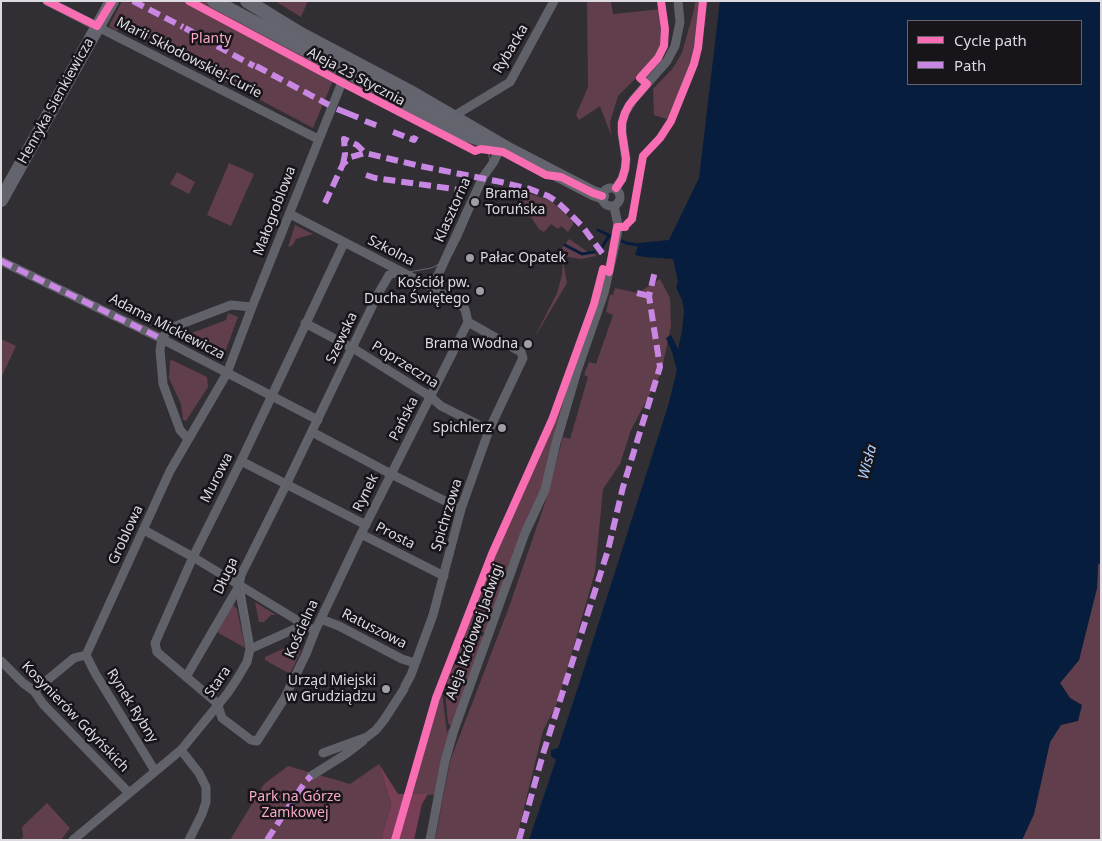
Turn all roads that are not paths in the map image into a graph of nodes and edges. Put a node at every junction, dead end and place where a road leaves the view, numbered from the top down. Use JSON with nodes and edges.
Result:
{"nodes":[{"id":1,"x":47,"y":1,"type":"edge"},
{"id":2,"x":112,"y":1,"type":"edge"},
{"id":3,"x":214,"y":1,"type":"edge"},
{"id":4,"x":247,"y":1,"type":"edge"},
{"id":5,"x":554,"y":1,"type":"edge"},
{"id":6,"x":678,"y":1,"type":"edge"},
{"id":7,"x":97,"y":26,"type":"junction"},
{"id":8,"x":348,"y":66,"type":"junction"},
{"id":9,"x":454,"y":116,"type":"junction"},
{"id":10,"x":318,"y":140,"type":"junction"},
{"id":11,"x":502,"y":145,"type":"junction"},
{"id":12,"x":616,"y":188,"type":"junction"},
{"id":13,"x":602,"y":196,"type":"junction"},
{"id":14,"x":1,"y":200,"type":"edge"},
{"id":15,"x":614,"y":206,"type":"junction"},
{"id":16,"x":290,"y":214,"type":"junction"},
{"id":17,"x":344,"y":243,"type":"junction"},
{"id":18,"x":1,"y":261,"type":"edge"},
{"id":19,"x":400,"y":271,"type":"junction"},
{"id":20,"x":432,"y":288,"type":"junction"},
{"id":21,"x":252,"y":307,"type":"junction"},
{"id":22,"x":468,"y":322,"type":"junction"},
{"id":23,"x":305,"y":323,"type":"junction"},
{"id":24,"x":162,"y":338,"type":"junction"},
{"id":25,"x":352,"y":348,"type":"junction"},
{"id":26,"x":227,"y":373,"type":"junction"},
{"id":27,"x":271,"y":395,"type":"junction"},
{"id":28,"x":431,"y":397,"type":"junction"},
{"id":29,"x":315,"y":425,"type":"junction"},
{"id":30,"x":489,"y":430,"type":"junction"},
{"id":31,"x":188,"y":440,"type":"junction"},
{"id":32,"x":241,"y":461,"type":"junction"},
{"id":33,"x":391,"y":474,"type":"junction"},
{"id":34,"x":287,"y":484,"type":"junction"},
{"id":35,"x":461,"y":509,"type":"junction"},
{"id":36,"x":144,"y":530,"type":"junction"},
{"id":37,"x":363,"y":530,"type":"junction"},
{"id":38,"x":193,"y":557,"type":"junction"},
{"id":39,"x":444,"y":576,"type":"junction"},
{"id":40,"x":239,"y":586,"type":"junction"},
{"id":41,"x":321,"y":618,"type":"junction"},
{"id":42,"x":302,"y":623,"type":"junction"},
{"id":43,"x":316,"y":631,"type":"junction"},
{"id":44,"x":250,"y":649,"type":"junction"},
{"id":45,"x":86,"y":655,"type":"junction"},
{"id":46,"x":1,"y":661,"type":"edge"},
{"id":47,"x":415,"y":663,"type":"junction"},
{"id":48,"x":186,"y":677,"type":"junction"},
{"id":49,"x":34,"y":691,"type":"junction"},
{"id":50,"x":218,"y":706,"type":"junction"},
{"id":51,"x":367,"y":737,"type":"junction"},
{"id":52,"x":257,"y":741,"type":"joint"},
{"id":53,"x":181,"y":750,"type":"junction"},
{"id":54,"x":323,"y":753,"type":"dead end"},
{"id":55,"x":155,"y":771,"type":"junction"},
{"id":56,"x":311,"y":776,"type":"dead end"},
{"id":57,"x":129,"y":793,"type":"junction"},
{"id":58,"x":73,"y":840,"type":"edge"},
{"id":59,"x":189,"y":840,"type":"edge"},
{"id":60,"x":430,"y":840,"type":"edge"}],
"edges":[{"from":1,"to":7,"type":"street","name":"Marii Skłodowskiej-Curie"},
{"from":2,"to":7,"type":"street","name":"Henryka Sienkiewicza"},
{"from":3,"to":8,"type":"street","name":"Aleja 23 Stycznia"},
{"from":4,"to":8,"type":"street","name":"Aleja 23 Stycznia"},
{"from":5,"to":9,"type":"street","name":"Rybacka"},
{"from":6,"to":12,"type":"street"},
{"from":7,"to":10,"type":"street","name":"Marii Skłodowskiej-Curie"},
{"from":7,"to":14,"type":"street","name":"Henryka Sienkiewicza"},
{"from":8,"to":9,"type":"street","name":"Aleja 23 Stycznia"},
{"from":8,"to":10,"type":"street","name":"Małogroblowa"},
{"from":8,"to":11,"type":"street","name":"Aleja 23 Stycznia"},
{"from":9,"to":11,"type":"street","name":"Aleja 23 Stycznia"},
{"from":10,"to":16,"type":"street","name":"Małogroblowa"},
{"from":11,"to":13,"type":"street","name":"Aleja 23 Stycznia"},
{"from":11,"to":20,"type":"street","name":"Klasztorna"},
{"from":12,"to":13,"type":"street"},
{"from":12,"to":15,"type":"street"},
{"from":13,"to":15,"type":"street"},
{"from":15,"to":60,"type":"street","name":"Aleja Królowej Jadwigi"},
{"from":16,"to":17,"type":"street","name":"Szkolna"},
{"from":16,"to":21,"type":"street","name":"Małogroblowa"},
{"from":17,"to":19,"type":"street","name":"Szkolna"},
{"from":17,"to":23,"type":"street","name":"Murowa"},
{"from":18,"to":24,"type":"street","name":"Adama Mickiewicza"},
{"from":19,"to":20,"type":"street","name":"Szkolna"},
{"from":19,"to":25,"type":"street","name":"Szewska"},
{"from":20,"to":22,"type":"street","name":"Szkolna"},
{"from":21,"to":24,"type":"street"},
{"from":21,"to":26,"type":"street","name":"Małogroblowa"},
{"from":22,"to":28,"type":"street","name":"Pańska"},
{"from":22,"to":30,"type":"street","name":"Spichrzowa"},
{"from":23,"to":25,"type":"street","name":"Poprzeczna"},
{"from":23,"to":27,"type":"street","name":"Murowa"},
{"from":24,"to":26,"type":"street","name":"Adama Mickiewicza"},
{"from":24,"to":31,"type":"street"},
{"from":25,"to":28,"type":"street","name":"Poprzeczna"},
{"from":25,"to":29,"type":"street","name":"Szewska"},
{"from":26,"to":27,"type":"street","name":"Adama Mickiewicza"},
{"from":26,"to":31,"type":"street","name":"Groblowa"},
{"from":27,"to":29,"type":"street","name":"Adama Mickiewicza"},
{"from":27,"to":32,"type":"street","name":"Murowa"},
{"from":28,"to":30,"type":"street","name":"Poprzeczna"},
{"from":28,"to":33,"type":"street","name":"Pańska"},
{"from":29,"to":33,"type":"street","name":"Rynek"},
{"from":29,"to":34,"type":"street"},
{"from":30,"to":35,"type":"street","name":"Spichrzowa"},
{"from":31,"to":36,"type":"street","name":"Groblowa"},
{"from":32,"to":34,"type":"street","name":"Rynek"},
{"from":32,"to":38,"type":"street","name":"Murowa"},
{"from":33,"to":35,"type":"street"},
{"from":33,"to":37,"type":"street","name":"Rynek"},
{"from":34,"to":37,"type":"street","name":"Rynek"},
{"from":34,"to":40,"type":"street","name":"Długa"},
{"from":35,"to":39,"type":"street","name":"Spichrzowa"},
{"from":36,"to":38,"type":"street"},
{"from":36,"to":45,"type":"street","name":"Groblowa"},
{"from":37,"to":39,"type":"street","name":"Prosta"},
{"from":37,"to":41,"type":"street","name":"Kościelna"},
{"from":38,"to":40,"type":"street"},
{"from":38,"to":48,"type":"street","name":"Murowa"},
{"from":39,"to":47,"type":"street","name":"Spichrzowa"},
{"from":40,"to":42,"type":"street"},
{"from":40,"to":44,"type":"street"},
{"from":40,"to":48,"type":"street","name":"Długa"},
{"from":41,"to":43,"type":"street","name":"Kościelna"},
{"from":41,"to":47,"type":"street","name":"Ratuszowa"},
{"from":42,"to":43,"type":"street"},
{"from":42,"to":44,"type":"street"},
{"from":43,"to":52,"type":"street","name":"Kościelna"},
{"from":44,"to":50,"type":"street","name":"Stara"},
{"from":45,"to":49,"type":"street"},
{"from":45,"to":55,"type":"street","name":"Rynek Rybny"},
{"from":46,"to":49,"type":"street","name":"Kosynierów Gdyńskich"},
{"from":47,"to":51,"type":"street","name":"Spichrzowa"},
{"from":48,"to":50,"type":"street","name":"Murowa"},
{"from":49,"to":57,"type":"street","name":"Kosynierów Gdyńskich"},
{"from":50,"to":52,"type":"street","name":"Murowa"},
{"from":50,"to":53,"type":"street","name":"Stara"},
{"from":51,"to":54,"type":"street","name":"Spichrzowa"},
{"from":51,"to":56,"type":"street"},
{"from":53,"to":55,"type":"street","name":"Stara"},
{"from":53,"to":59,"type":"street"},
{"from":55,"to":57,"type":"street","name":"Stara"},
{"from":57,"to":58,"type":"street","name":"Stara"}]}
